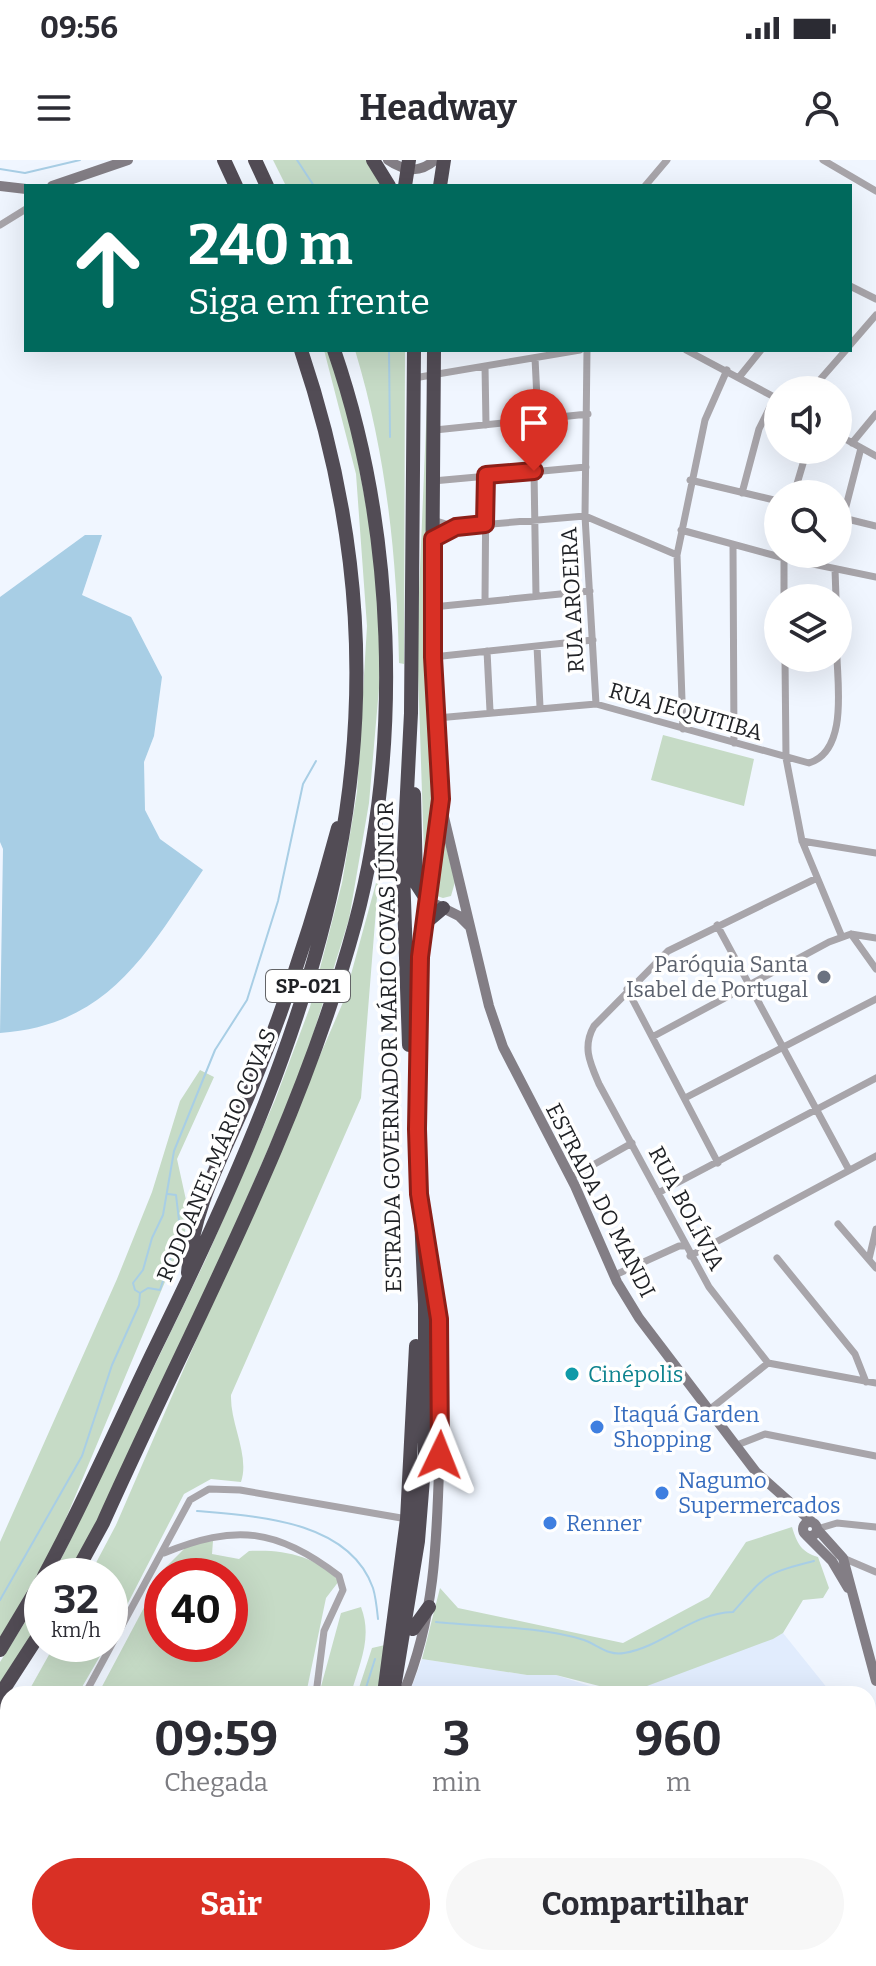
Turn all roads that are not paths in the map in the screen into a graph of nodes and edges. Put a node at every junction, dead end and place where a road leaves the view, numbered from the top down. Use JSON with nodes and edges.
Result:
{"nodes":[{"id":1,"x":128,"y":160,"type":"edge"},
{"id":2,"x":224,"y":160,"type":"edge"},
{"id":3,"x":373,"y":160,"type":"edge"},
{"id":4,"x":388,"y":160,"type":"edge"},
{"id":5,"x":435,"y":160,"type":"edge"},
{"id":6,"x":444,"y":160,"type":"edge"},
{"id":7,"x":667,"y":160,"type":"edge"},
{"id":8,"x":823,"y":160,"type":"edge"},
{"id":9,"x":834,"y":163,"type":"edge"},
{"id":10,"x":257,"y":164,"type":"edge"},
{"id":11,"x":408,"y":165,"type":"edge"},
{"id":12,"x":92,"y":172,"type":"junction"},
{"id":13,"x":235,"y":182,"type":"edge"},
{"id":14,"x":58,"y":184,"type":"edge"},
{"id":15,"x":75,"y":184,"type":"edge"},
{"id":16,"x":266,"y":184,"type":"edge"},
{"id":17,"x":388,"y":184,"type":"edge"},
{"id":18,"x":440,"y":184,"type":"edge"},
{"id":19,"x":649,"y":184,"type":"edge"},
{"id":20,"x":0,"y":186,"type":"edge"},
{"id":21,"x":24,"y":189,"type":"edge"},
{"id":22,"x":876,"y":191,"type":"edge"},
{"id":23,"x":24,"y":210,"type":"edge"},
{"id":24,"x":0,"y":225,"type":"edge"},
{"id":25,"x":852,"y":287,"type":"edge"},
{"id":26,"x":876,"y":299,"type":"edge"},
{"id":27,"x":876,"y":315,"type":"edge"},
{"id":28,"x":852,"y":343,"type":"edge"},
{"id":29,"x":302,"y":352,"type":"edge"},
{"id":30,"x":335,"y":352,"type":"edge"},
{"id":31,"x":414,"y":352,"type":"edge"},
{"id":32,"x":434,"y":352,"type":"edge"},
{"id":33,"x":569,"y":352,"type":"edge"},
{"id":34,"x":587,"y":352,"type":"edge"},
{"id":35,"x":690,"y":352,"type":"edge"},
{"id":36,"x":759,"y":352,"type":"edge"},
{"id":37,"x":844,"y":352,"type":"edge"},
{"id":38,"x":535,"y":358,"type":"junction"},
{"id":39,"x":485,"y":366,"type":"junction"},
{"id":40,"x":727,"y":370,"type":"junction"},
{"id":41,"x":434,"y":374,"type":"junction"},
{"id":42,"x":740,"y":376,"type":"junction"},
{"id":43,"x":823,"y":376,"type":"edge"},
{"id":44,"x":414,"y":378,"type":"junction"},
{"id":45,"x":764,"y":391,"type":"edge"},
{"id":46,"x":588,"y":414,"type":"junction"},
{"id":47,"x":876,"y":414,"type":"edge"},
{"id":48,"x":538,"y":419,"type":"junction"},
{"id":49,"x":764,"y":420,"type":"edge"},
{"id":50,"x":486,"y":425,"type":"junction"},
{"id":51,"x":434,"y":430,"type":"junction"},
{"id":52,"x":852,"y":443,"type":"joint"},
{"id":53,"x":861,"y":448,"type":"junction"},
{"id":54,"x":876,"y":456,"type":"edge"},
{"id":55,"x":586,"y":467,"type":"junction"},
{"id":56,"x":534,"y":471,"type":"junction"},
{"id":57,"x":486,"y":479,"type":"junction"},
{"id":58,"x":690,"y":480,"type":"junction"},
{"id":59,"x":851,"y":480,"type":"edge"},
{"id":60,"x":433,"y":481,"type":"junction"},
{"id":61,"x":742,"y":493,"type":"junction"},
{"id":62,"x":764,"y":498,"type":"edge"},
{"id":63,"x":585,"y":516,"type":"junction"},
{"id":64,"x":534,"y":519,"type":"junction"},
{"id":65,"x":433,"y":520,"type":"junction"},
{"id":66,"x":852,"y":520,"type":"edge"},
{"id":67,"x":485,"y":524,"type":"junction"},
{"id":68,"x":876,"y":526,"type":"edge"},
{"id":69,"x":456,"y":527,"type":"junction"},
{"id":70,"x":681,"y":530,"type":"junction"},
{"id":71,"x":433,"y":539,"type":"junction"},
{"id":72,"x":733,"y":545,"type":"junction"},
{"id":73,"x":764,"y":553,"type":"edge"},
{"id":74,"x":677,"y":555,"type":"junction"},
{"id":75,"x":830,"y":568,"type":"edge"},
{"id":76,"x":835,"y":569,"type":"junction"},
{"id":77,"x":876,"y":577,"type":"edge"},
{"id":78,"x":836,"y":584,"type":"edge"},
{"id":79,"x":590,"y":591,"type":"junction"},
{"id":80,"x":536,"y":596,"type":"junction"},
{"id":81,"x":485,"y":601,"type":"junction"},
{"id":82,"x":432,"y":607,"type":"junction"},
{"id":83,"x":593,"y":640,"type":"junction"},
{"id":84,"x":537,"y":646,"type":"junction"},
{"id":85,"x":487,"y":651,"type":"junction"},
{"id":86,"x":433,"y":657,"type":"junction"},
{"id":87,"x":785,"y":672,"type":"edge"},
{"id":88,"x":837,"y":672,"type":"edge"},
{"id":89,"x":596,"y":704,"type":"junction"},
{"id":90,"x":540,"y":707,"type":"junction"},
{"id":91,"x":490,"y":711,"type":"junction"},
{"id":92,"x":411,"y":713,"type":"junction"},
{"id":93,"x":437,"y":718,"type":"junction"},
{"id":94,"x":683,"y":729,"type":"junction"},
{"id":95,"x":734,"y":743,"type":"junction"},
{"id":96,"x":786,"y":758,"type":"junction"},
{"id":97,"x":441,"y":799,"type":"junction"},
{"id":98,"x":802,"y":841,"type":"junction"},
{"id":99,"x":876,"y":853,"type":"edge"},
{"id":100,"x":815,"y":879,"type":"junction"},
{"id":101,"x":461,"y":889,"type":"junction"},
{"id":102,"x":427,"y":900,"type":"junction"},
{"id":103,"x":443,"y":908,"type":"junction"},
{"id":104,"x":424,"y":924,"type":"junction"},
{"id":105,"x":717,"y":925,"type":"junction"},
{"id":106,"x":472,"y":930,"type":"junction"},
{"id":107,"x":851,"y":934,"type":"junction"},
{"id":108,"x":842,"y":937,"type":"junction"},
{"id":109,"x":876,"y":938,"type":"edge"},
{"id":110,"x":876,"y":969,"type":"edge"},
{"id":111,"x":748,"y":984,"type":"junction"},
{"id":112,"x":627,"y":989,"type":"junction"},
{"id":113,"x":876,"y":999,"type":"edge"},
{"id":114,"x":654,"y":1036,"type":"junction"},
{"id":115,"x":781,"y":1048,"type":"junction"},
{"id":116,"x":876,"y":1078,"type":"edge"},
{"id":117,"x":685,"y":1098,"type":"junction"},
{"id":118,"x":815,"y":1111,"type":"junction"},
{"id":119,"x":632,"y":1143,"type":"junction"},
{"id":120,"x":876,"y":1156,"type":"edge"},
{"id":121,"x":718,"y":1163,"type":"junction"},
{"id":122,"x":849,"y":1170,"type":"junction"},
{"id":123,"x":570,"y":1178,"type":"junction"},
{"id":124,"x":658,"y":1193,"type":"junction"},
{"id":125,"x":419,"y":1194,"type":"junction"},
{"id":126,"x":838,"y":1224,"type":"dead end"},
{"id":127,"x":876,"y":1229,"type":"edge"},
{"id":128,"x":686,"y":1246,"type":"junction"},
{"id":129,"x":690,"y":1256,"type":"junction"},
{"id":130,"x":777,"y":1258,"type":"dead end"},
{"id":131,"x":869,"y":1259,"type":"junction"},
{"id":132,"x":876,"y":1268,"type":"edge"},
{"id":133,"x":615,"y":1275,"type":"junction"},
{"id":134,"x":768,"y":1363,"type":"junction"},
{"id":135,"x":866,"y":1382,"type":"junction"},
{"id":136,"x":876,"y":1383,"type":"edge"},
{"id":137,"x":709,"y":1410,"type":"junction"},
{"id":138,"x":737,"y":1445,"type":"junction"},
{"id":139,"x":876,"y":1456,"type":"edge"},
{"id":140,"x":780,"y":1497,"type":"junction"},
{"id":141,"x":407,"y":1519,"type":"junction"},
{"id":142,"x":814,"y":1525,"type":"junction"},
{"id":143,"x":876,"y":1527,"type":"edge"},
{"id":144,"x":805,"y":1533,"type":"junction"},
{"id":145,"x":163,"y":1553,"type":"junction"},
{"id":146,"x":53,"y":1558,"type":"edge"},
{"id":147,"x":84,"y":1558,"type":"edge"},
{"id":148,"x":843,"y":1558,"type":"junction"},
{"id":149,"x":876,"y":1572,"type":"edge"},
{"id":150,"x":397,"y":1606,"type":"junction"},
{"id":151,"x":429,"y":1607,"type":"junction"},
{"id":152,"x":24,"y":1608,"type":"edge"},
{"id":153,"x":858,"y":1608,"type":"junction"},
{"id":154,"x":406,"y":1627,"type":"junction"},
{"id":155,"x":5,"y":1639,"type":"edge"},
{"id":156,"x":871,"y":1640,"type":"edge"},
{"id":157,"x":0,"y":1650,"type":"edge"},
{"id":158,"x":24,"y":1660,"type":"edge"},
{"id":159,"x":22,"y":1663,"type":"junction"},
{"id":160,"x":876,"y":1681,"type":"edge"},
{"id":161,"x":6,"y":1686,"type":"edge"},
{"id":162,"x":13,"y":1686,"type":"edge"},
{"id":163,"x":89,"y":1686,"type":"edge"},
{"id":164,"x":317,"y":1686,"type":"edge"},
{"id":165,"x":385,"y":1686,"type":"edge"},
{"id":166,"x":395,"y":1686,"type":"edge"},
{"id":167,"x":406,"y":1686,"type":"edge"}],
"edges":[{"from":1,"to":12,"type":"main road"},
{"from":2,"to":13,"type":"highway"},
{"from":3,"to":17,"type":"highway"},
{"from":4,"to":11,"type":"main road"},
{"from":5,"to":11,"type":"main road"},
{"from":6,"to":18,"type":"highway"},
{"from":7,"to":19,"type":"street"},
{"from":8,"to":9,"type":"street"},
{"from":9,"to":22,"type":"street"},
{"from":10,"to":16,"type":"highway"},
{"from":12,"to":14,"type":"main road"},
{"from":12,"to":15,"type":"street"},
{"from":20,"to":21,"type":"main road"},
{"from":23,"to":24,"type":"street"},
{"from":25,"to":26,"type":"street"},
{"from":27,"to":28,"type":"street"},
{"from":29,"to":146,"type":"highway","name":"RODOANEL MÁRIO COVAS","number":"SP-021"},
{"from":30,"to":147,"type":"highway","number":"SP-021"},
{"from":31,"to":44,"type":"highway","name":"ESTRADA GOVERNADOR MÁRIO COVAS JÚNIOR"},
{"from":32,"to":41,"type":"highway","name":"ESTRADA GOVERNADOR MÁRIO COVAS JÚNIOR"},
{"from":33,"to":38,"type":"street"},
{"from":34,"to":46,"type":"street","name":"RUA AROEIRA"},
{"from":35,"to":40,"type":"street"},
{"from":36,"to":42,"type":"street"},
{"from":37,"to":43,"type":"street"},
{"from":38,"to":39,"type":"street"},
{"from":38,"to":48,"type":"street"},
{"from":39,"to":41,"type":"street"},
{"from":39,"to":50,"type":"street"},
{"from":40,"to":42,"type":"street"},
{"from":40,"to":58,"type":"street"},
{"from":41,"to":44,"type":"street"},
{"from":41,"to":51,"type":"highway","name":"ESTRADA GOVERNADOR MÁRIO COVAS JÚNIOR"},
{"from":42,"to":45,"type":"street"},
{"from":44,"to":92,"type":"highway","name":"ESTRADA GOVERNADOR MÁRIO COVAS JÚNIOR"},
{"from":46,"to":48,"type":"street"},
{"from":46,"to":55,"type":"street","name":"RUA AROEIRA"},
{"from":47,"to":52,"type":"street"},
{"from":48,"to":50,"type":"street"},
{"from":49,"to":61,"type":"street"},
{"from":50,"to":51,"type":"street"},
{"from":51,"to":60,"type":"highway","name":"ESTRADA GOVERNADOR MÁRIO COVAS JÚNIOR"},
{"from":52,"to":53,"type":"street"},
{"from":53,"to":54,"type":"street"},
{"from":53,"to":59,"type":"street"},
{"from":55,"to":56,"type":"street"},
{"from":55,"to":63,"type":"street","name":"RUA AROEIRA"},
{"from":56,"to":57,"type":"street"},
{"from":56,"to":64,"type":"street"},
{"from":57,"to":60,"type":"street"},
{"from":57,"to":67,"type":"street"},
{"from":58,"to":61,"type":"street"},
{"from":58,"to":70,"type":"street"},
{"from":60,"to":65,"type":"highway","name":"ESTRADA GOVERNADOR MÁRIO COVAS JÚNIOR"},
{"from":61,"to":62,"type":"street"},
{"from":63,"to":64,"type":"street"},
{"from":63,"to":74,"type":"street"},
{"from":63,"to":79,"type":"street","name":"RUA AROEIRA"},
{"from":64,"to":67,"type":"street"},
{"from":64,"to":80,"type":"street"},
{"from":65,"to":69,"type":"street"},
{"from":65,"to":71,"type":"highway","name":"ESTRADA GOVERNADOR MÁRIO COVAS JÚNIOR"},
{"from":66,"to":68,"type":"street"},
{"from":67,"to":69,"type":"street"},
{"from":67,"to":81,"type":"street"},
{"from":69,"to":71,"type":"street"},
{"from":70,"to":72,"type":"street"},
{"from":70,"to":74,"type":"street"},
{"from":71,"to":82,"type":"highway","name":"ESTRADA GOVERNADOR MÁRIO COVAS JÚNIOR"},
{"from":72,"to":73,"type":"street"},
{"from":72,"to":95,"type":"street"},
{"from":74,"to":94,"type":"street"},
{"from":75,"to":76,"type":"street"},
{"from":76,"to":77,"type":"street"},
{"from":76,"to":78,"type":"street"},
{"from":79,"to":80,"type":"street"},
{"from":79,"to":83,"type":"street","name":"RUA AROEIRA"},
{"from":80,"to":81,"type":"street"},
{"from":81,"to":82,"type":"street"},
{"from":82,"to":86,"type":"highway","name":"ESTRADA GOVERNADOR MÁRIO COVAS JÚNIOR"},
{"from":83,"to":84,"type":"street"},
{"from":83,"to":89,"type":"street","name":"RUA AROEIRA"},
{"from":84,"to":85,"type":"street"},
{"from":84,"to":90,"type":"street"},
{"from":85,"to":86,"type":"street"},
{"from":85,"to":91,"type":"street"},
{"from":86,"to":93,"type":"highway","name":"ESTRADA GOVERNADOR MÁRIO COVAS JÚNIOR"},
{"from":87,"to":96,"type":"street"},
{"from":88,"to":96,"type":"street","name":"RUA JEQUITIBA"},
{"from":89,"to":90,"type":"street","name":"RUA JEQUITIBA"},
{"from":89,"to":94,"type":"street","name":"RUA JEQUITIBA"},
{"from":90,"to":91,"type":"street","name":"RUA JEQUITIBA"},
{"from":91,"to":93,"type":"street","name":"RUA JEQUITIBA"},
{"from":92,"to":102,"type":"highway"},
{"from":92,"to":141,"type":"highway","name":"ESTRADA GOVERNADOR MÁRIO COVAS JÚNIOR"},
{"from":93,"to":97,"type":"highway","name":"ESTRADA GOVERNADOR MÁRIO COVAS JÚNIOR"},
{"from":94,"to":95,"type":"street","name":"RUA JEQUITIBA"},
{"from":95,"to":96,"type":"street","name":"RUA JEQUITIBA"},
{"from":96,"to":98,"type":"street"},
{"from":97,"to":101,"type":"main road","name":"ESTRADA DO MANDI"},
{"from":97,"to":102,"type":"highway","name":"ESTRADA GOVERNADOR MÁRIO COVAS JÚNIOR"},
{"from":98,"to":99,"type":"street"},
{"from":98,"to":100,"type":"street"},
{"from":100,"to":105,"type":"street"},
{"from":100,"to":108,"type":"street"},
{"from":101,"to":103,"type":"main road"},
{"from":101,"to":106,"type":"main road","name":"ESTRADA DO MANDI"},
{"from":102,"to":103,"type":"main road"},
{"from":102,"to":104,"type":"highway","name":"ESTRADA GOVERNADOR MÁRIO COVAS JÚNIOR"},
{"from":103,"to":104,"type":"highway"},
{"from":103,"to":106,"type":"main road"},
{"from":104,"to":125,"type":"highway","name":"ESTRADA GOVERNADOR MÁRIO COVAS JÚNIOR"},
{"from":105,"to":111,"type":"street"},
{"from":105,"to":112,"type":"street"},
{"from":106,"to":123,"type":"main road","name":"ESTRADA DO MANDI"},
{"from":107,"to":108,"type":"street"},
{"from":107,"to":109,"type":"street"},
{"from":107,"to":110,"type":"street"},
{"from":108,"to":111,"type":"street"},
{"from":111,"to":114,"type":"street"},
{"from":111,"to":115,"type":"street"},
{"from":112,"to":114,"type":"street"},
{"from":112,"to":119,"type":"street","name":"RUA BOLÍVIA"},
{"from":113,"to":115,"type":"street"},
{"from":114,"to":117,"type":"street"},
{"from":115,"to":117,"type":"street"},
{"from":115,"to":118,"type":"street"},
{"from":116,"to":118,"type":"street"},
{"from":117,"to":121,"type":"street"},
{"from":118,"to":121,"type":"street"},
{"from":118,"to":122,"type":"street"},
{"from":119,"to":123,"type":"street"},
{"from":119,"to":124,"type":"street","name":"RUA BOLÍVIA"},
{"from":120,"to":122,"type":"street"},
{"from":121,"to":124,"type":"street"},
{"from":122,"to":129,"type":"street"},
{"from":123,"to":133,"type":"main road","name":"ESTRADA DO MANDI"},
{"from":124,"to":128,"type":"street","name":"RUA BOLÍVIA"},
{"from":125,"to":151,"type":"main road"},
{"from":125,"to":154,"type":"highway","name":"ESTRADA GOVERNADOR MÁRIO COVAS JÚNIOR"},
{"from":126,"to":131,"type":"street"},
{"from":127,"to":131,"type":"street"},
{"from":128,"to":129,"type":"street","name":"RUA BOLÍVIA"},
{"from":128,"to":133,"type":"street"},
{"from":129,"to":134,"type":"street","name":"RUA BOLÍVIA"},
{"from":130,"to":135,"type":"street"},
{"from":131,"to":132,"type":"street"},
{"from":133,"to":137,"type":"main road","name":"ESTRADA DO MANDI"},
{"from":134,"to":135,"type":"street"},
{"from":134,"to":137,"type":"street"},
{"from":135,"to":136,"type":"street"},
{"from":137,"to":138,"type":"main road","name":"ESTRADA DO MANDI"},
{"from":138,"to":139,"type":"street"},
{"from":138,"to":140,"type":"main road","name":"ESTRADA DO MANDI"},
{"from":140,"to":142,"type":"main road","name":"ESTRADA DO MANDI"},
{"from":140,"to":144,"type":"main road","name":"ESTRADA DO MANDI"},
{"from":141,"to":145,"type":"street"},
{"from":141,"to":150,"type":"highway","name":"ESTRADA GOVERNADOR MÁRIO COVAS JÚNIOR"},
{"from":142,"to":143,"type":"street"},
{"from":142,"to":144,"type":"main road"},
{"from":142,"to":148,"type":"main road","name":"ESTRADA DO MANDI"},
{"from":144,"to":153,"type":"main road","name":"ESTRADA DO MANDI"},
{"from":145,"to":163,"type":"street"},
{"from":145,"to":164,"type":"street"},
{"from":148,"to":149,"type":"street"},
{"from":148,"to":153,"type":"main road","name":"ESTRADA DO MANDI"},
{"from":150,"to":154,"type":"highway"},
{"from":150,"to":165,"type":"highway","name":"ESTRADA GOVERNADOR MÁRIO COVAS JÚNIOR"},
{"from":151,"to":154,"type":"highway"},
{"from":151,"to":167,"type":"main road"},
{"from":152,"to":155,"type":"highway","name":"RODOANEL MÁRIO COVAS","number":"SP-021"},
{"from":153,"to":156,"type":"main road","name":"ESTRADA DO MANDI"},
{"from":154,"to":166,"type":"highway","name":"ESTRADA GOVERNADOR MÁRIO COVAS JÚNIOR"},
{"from":155,"to":157,"type":"highway","name":"RODOANEL MÁRIO COVAS","number":"SP-021"},
{"from":156,"to":160,"type":"main road","name":"ESTRADA DO MANDI"},
{"from":158,"to":159,"type":"highway"},
{"from":159,"to":161,"type":"highway"},
{"from":159,"to":162,"type":"highway"}]}
